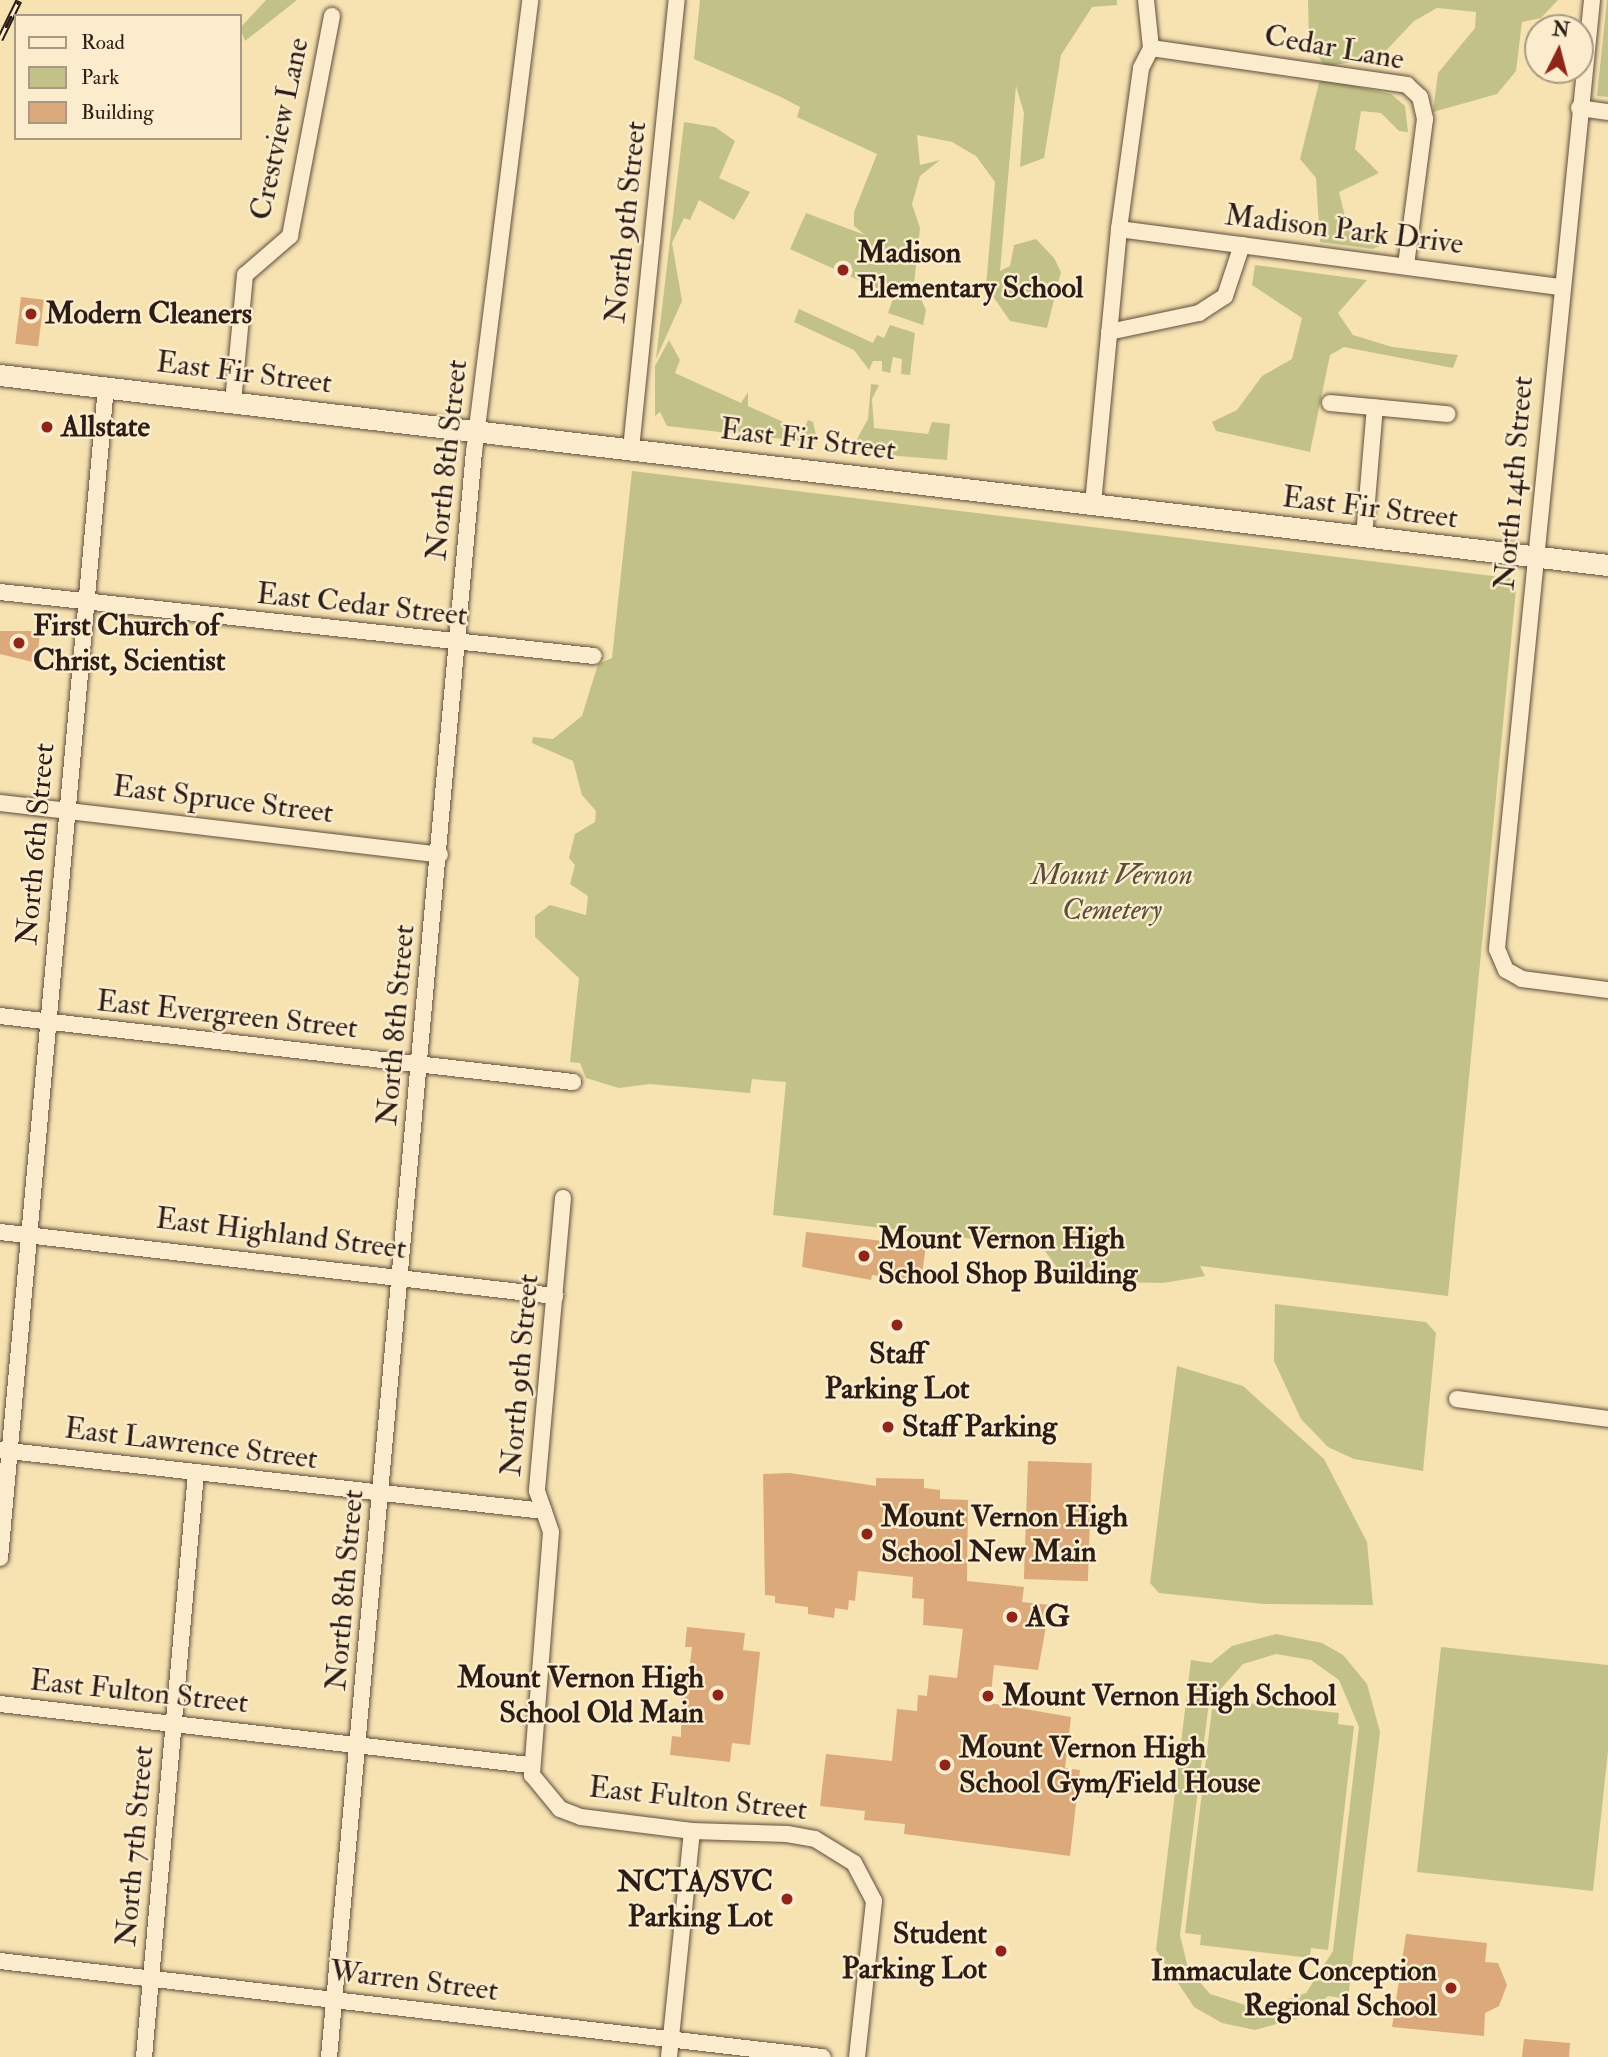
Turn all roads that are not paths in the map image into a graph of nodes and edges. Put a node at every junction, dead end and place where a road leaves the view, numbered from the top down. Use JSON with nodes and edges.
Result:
{"nodes":[{"id":1,"x":530,"y":0,"type":"edge"},
{"id":2,"x":677,"y":0,"type":"edge"},
{"id":3,"x":1146,"y":0,"type":"edge"},
{"id":4,"x":1592,"y":0,"type":"edge"},
{"id":5,"x":332,"y":16,"type":"dead end"},
{"id":6,"x":1151,"y":48,"type":"junction"},
{"id":7,"x":1579,"y":108,"type":"junction"},
{"id":8,"x":1608,"y":112,"type":"edge"},
{"id":9,"x":1119,"y":229,"type":"junction"},
{"id":10,"x":1242,"y":245,"type":"junction"},
{"id":11,"x":1406,"y":266,"type":"junction"},
{"id":12,"x":1561,"y":287,"type":"junction"},
{"id":13,"x":1109,"y":332,"type":"junction"},
{"id":14,"x":0,"y":375,"type":"edge"},
{"id":15,"x":106,"y":387,"type":"junction"},
{"id":16,"x":233,"y":402,"type":"junction"},
{"id":17,"x":1331,"y":402,"type":"dead end"},
{"id":18,"x":1375,"y":407,"type":"junction"},
{"id":19,"x":1447,"y":414,"type":"dead end"},
{"id":20,"x":477,"y":431,"type":"junction"},
{"id":21,"x":631,"y":449,"type":"junction"},
{"id":22,"x":1093,"y":504,"type":"junction"},
{"id":23,"x":1363,"y":537,"type":"junction"},
{"id":24,"x":1535,"y":557,"type":"junction"},
{"id":25,"x":1608,"y":565,"type":"edge"},
{"id":26,"x":0,"y":592,"type":"edge"},
{"id":27,"x":86,"y":603,"type":"junction"},
{"id":28,"x":459,"y":644,"type":"junction"},
{"id":29,"x":594,"y":656,"type":"dead end"},
{"id":30,"x":0,"y":803,"type":"edge"},
{"id":31,"x":68,"y":810,"type":"junction"},
{"id":32,"x":440,"y":855,"type":"junction"},
{"id":33,"x":1608,"y":990,"type":"edge"},
{"id":34,"x":0,"y":1016,"type":"edge"},
{"id":35,"x":47,"y":1022,"type":"junction"},
{"id":36,"x":421,"y":1065,"type":"junction"},
{"id":37,"x":573,"y":1082,"type":"dead end"},
{"id":38,"x":564,"y":1198,"type":"dead end"},
{"id":39,"x":0,"y":1232,"type":"edge"},
{"id":40,"x":30,"y":1236,"type":"junction"},
{"id":41,"x":401,"y":1277,"type":"junction"},
{"id":42,"x":555,"y":1296,"type":"junction"},
{"id":43,"x":1457,"y":1399,"type":"dead end"},
{"id":44,"x":1608,"y":1419,"type":"edge"},
{"id":45,"x":5,"y":1451,"type":"edge"},
{"id":46,"x":196,"y":1473,"type":"junction"},
{"id":47,"x":381,"y":1495,"type":"junction"},
{"id":48,"x":544,"y":1511,"type":"junction"},
{"id":49,"x":0,"y":1558,"type":"edge"},
{"id":50,"x":0,"y":1704,"type":"edge"},
{"id":51,"x":173,"y":1723,"type":"junction"},
{"id":52,"x":359,"y":1744,"type":"junction"},
{"id":53,"x":529,"y":1765,"type":"junction"},
{"id":54,"x":692,"y":1831,"type":"junction"},
{"id":55,"x":0,"y":1961,"type":"edge"},
{"id":56,"x":152,"y":1979,"type":"junction"},
{"id":57,"x":335,"y":2000,"type":"junction"},
{"id":58,"x":671,"y":2040,"type":"junction"},
{"id":59,"x":144,"y":2057,"type":"edge"},
{"id":60,"x":329,"y":2057,"type":"edge"},
{"id":61,"x":669,"y":2057,"type":"edge"},
{"id":62,"x":822,"y":2057,"type":"edge"},
{"id":63,"x":857,"y":2057,"type":"edge"}],
"edges":[{"from":1,"to":20,"type":"street","name":"North 8th Street"},
{"from":2,"to":21,"type":"street","name":"North 9th Street"},
{"from":3,"to":6,"type":"street"},
{"from":4,"to":7,"type":"street","name":"North 14th Street"},
{"from":5,"to":16,"type":"street","name":"Crestview Lane"},
{"from":6,"to":9,"type":"street"},
{"from":6,"to":11,"type":"street","name":"Cedar Lane"},
{"from":7,"to":8,"type":"street"},
{"from":7,"to":12,"type":"street","name":"North 14th Street"},
{"from":9,"to":10,"type":"street","name":"Madison Park Drive"},
{"from":9,"to":13,"type":"street"},
{"from":10,"to":11,"type":"street","name":"Madison Park Drive"},
{"from":10,"to":13,"type":"street"},
{"from":11,"to":12,"type":"street","name":"Madison Park Drive"},
{"from":12,"to":24,"type":"street","name":"North 14th Street"},
{"from":13,"to":22,"type":"street"},
{"from":14,"to":15,"type":"street","name":"East Fir Street"},
{"from":15,"to":16,"type":"street","name":"East Fir Street"},
{"from":15,"to":27,"type":"street","name":"North 6th Street"},
{"from":16,"to":20,"type":"street","name":"East Fir Street"},
{"from":17,"to":18,"type":"street"},
{"from":18,"to":19,"type":"street"},
{"from":18,"to":23,"type":"street"},
{"from":20,"to":21,"type":"street","name":"East Fir Street"},
{"from":20,"to":28,"type":"street","name":"North 8th Street"},
{"from":21,"to":22,"type":"street","name":"East Fir Street"},
{"from":22,"to":23,"type":"street","name":"East Fir Street"},
{"from":23,"to":24,"type":"street","name":"East Fir Street"},
{"from":24,"to":25,"type":"street","name":"East Fir Street"},
{"from":24,"to":33,"type":"street","name":"North 14th Street"},
{"from":26,"to":27,"type":"street","name":"East Cedar Street"},
{"from":27,"to":28,"type":"street","name":"East Cedar Street"},
{"from":27,"to":31,"type":"street","name":"North 6th Street"},
{"from":28,"to":29,"type":"street","name":"East Cedar Street"},
{"from":28,"to":32,"type":"street","name":"North 8th Street"},
{"from":30,"to":31,"type":"street","name":"East Spruce Street"},
{"from":31,"to":32,"type":"street","name":"East Spruce Street"},
{"from":31,"to":35,"type":"street","name":"North 6th Street"},
{"from":32,"to":36,"type":"street","name":"North 8th Street"},
{"from":34,"to":35,"type":"street","name":"East Evergreen Street"},
{"from":35,"to":36,"type":"street","name":"East Evergreen Street"},
{"from":35,"to":40,"type":"street","name":"North 6th Street"},
{"from":36,"to":37,"type":"street","name":"East Evergreen Street"},
{"from":36,"to":41,"type":"street","name":"North 8th Street"},
{"from":38,"to":42,"type":"street","name":"North 9th Street"},
{"from":39,"to":40,"type":"street","name":"East Highland Street"},
{"from":40,"to":41,"type":"street","name":"East Highland Street"},
{"from":40,"to":45,"type":"street","name":"North 6th Street"},
{"from":41,"to":42,"type":"street","name":"East Highland Street"},
{"from":41,"to":47,"type":"street","name":"North 8th Street"},
{"from":42,"to":48,"type":"street","name":"North 9th Street"},
{"from":43,"to":44,"type":"street"},
{"from":45,"to":46,"type":"street","name":"East Lawrence Street"},
{"from":45,"to":49,"type":"street","name":"North 6th Street"},
{"from":46,"to":47,"type":"street","name":"East Lawrence Street"},
{"from":46,"to":51,"type":"street","name":"North 7th Street"},
{"from":47,"to":48,"type":"street","name":"East Lawrence Street"},
{"from":47,"to":52,"type":"street","name":"North 8th Street"},
{"from":48,"to":53,"type":"street","name":"North 9th Street"},
{"from":50,"to":51,"type":"street","name":"East Fulton Street"},
{"from":51,"to":52,"type":"street","name":"East Fulton Street"},
{"from":51,"to":56,"type":"street","name":"North 7th Street"},
{"from":52,"to":53,"type":"street","name":"East Fulton Street"},
{"from":52,"to":57,"type":"street","name":"North 8th Street"},
{"from":53,"to":54,"type":"street","name":"East Fulton Street"},
{"from":54,"to":58,"type":"street"},
{"from":54,"to":63,"type":"street","name":"East Fulton Street"},
{"from":55,"to":56,"type":"street","name":"Warren Street"},
{"from":56,"to":57,"type":"street","name":"Warren Street"},
{"from":56,"to":59,"type":"street","name":"North 7th Street"},
{"from":57,"to":58,"type":"street","name":"Warren Street"},
{"from":57,"to":60,"type":"street","name":"North 8th Street"},
{"from":58,"to":61,"type":"street"},
{"from":58,"to":62,"type":"street","name":"Warren Street"}]}
